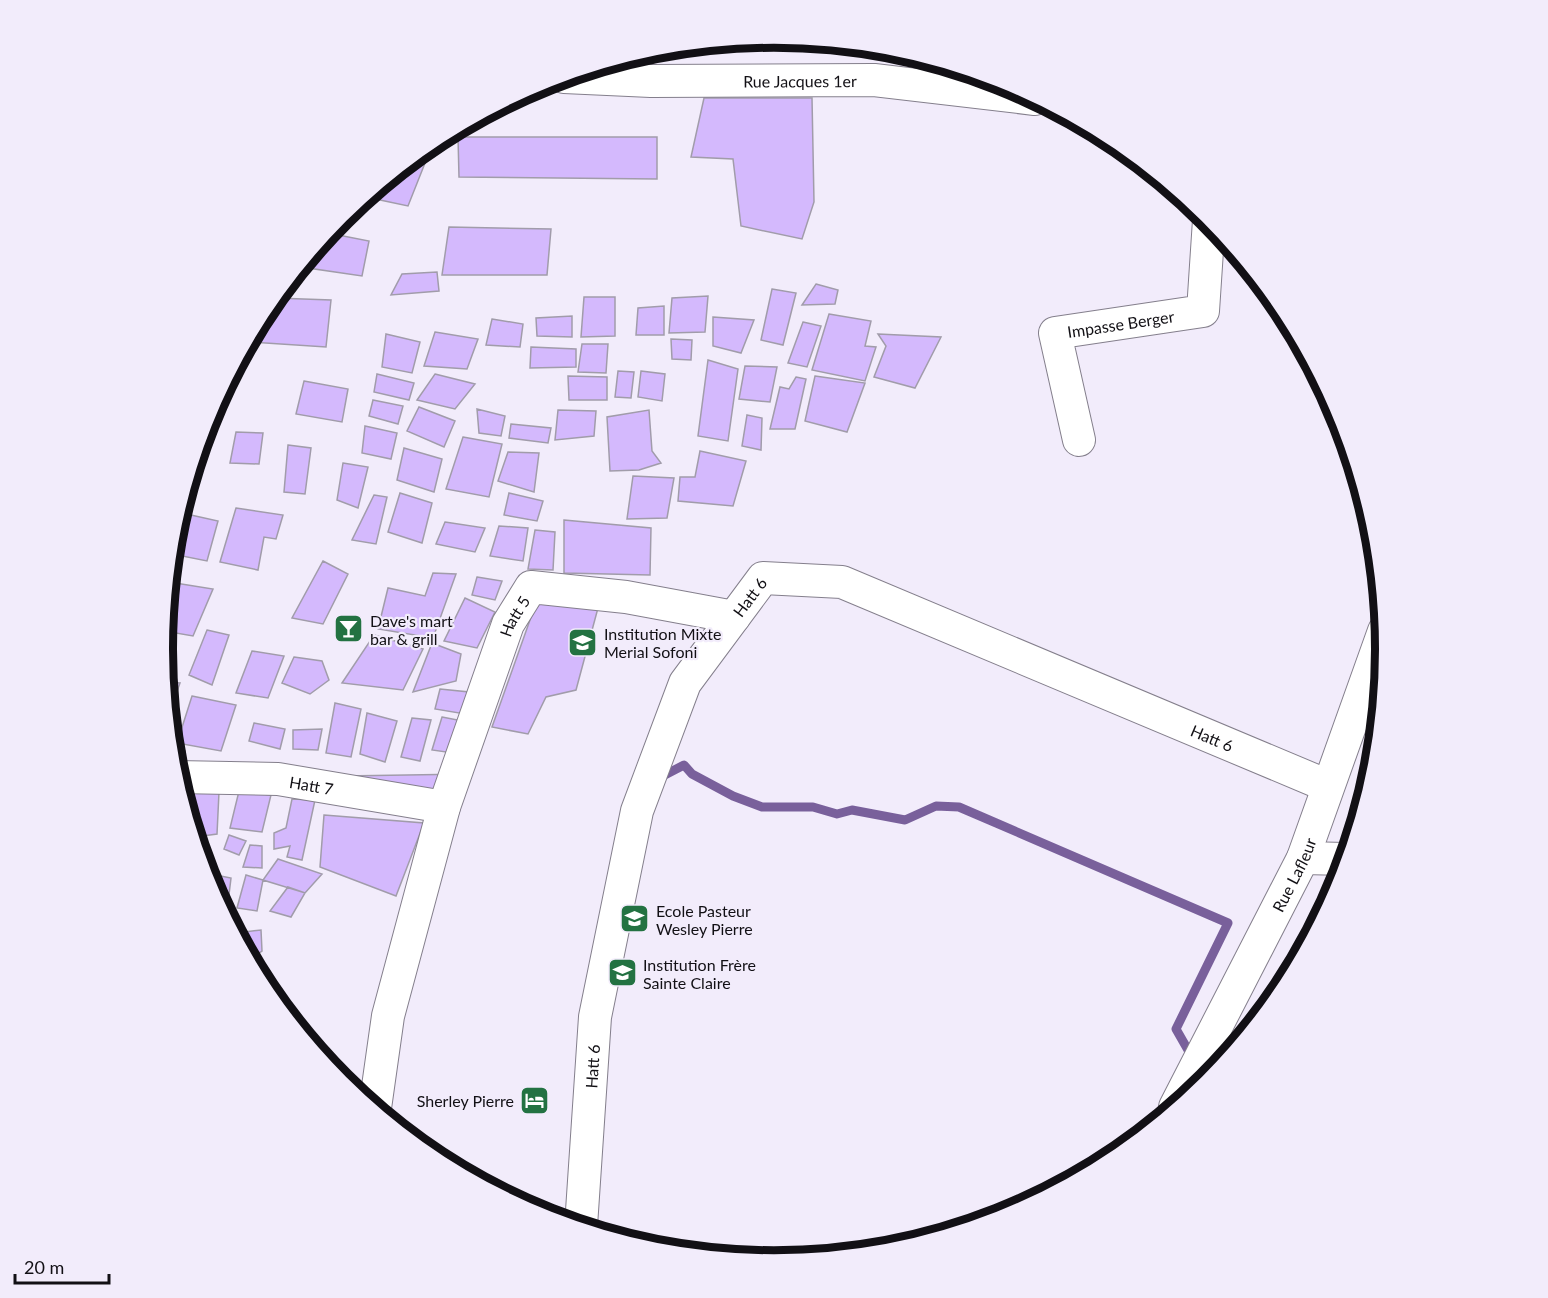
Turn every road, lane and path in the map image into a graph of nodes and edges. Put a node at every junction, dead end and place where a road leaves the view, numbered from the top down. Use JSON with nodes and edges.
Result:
{"nodes":[{"id":1,"x":587,"y":78,"type":"edge"},
{"id":2,"x":1008,"y":96,"type":"edge"},
{"id":3,"x":1208,"y":234,"type":"edge"},
{"id":4,"x":1079,"y":440,"type":"dead end"},
{"id":5,"x":734,"y":617,"type":"junction"},
{"id":6,"x":1375,"y":656,"type":"edge"},
{"id":7,"x":187,"y":777,"type":"edge"},
{"id":8,"x":1328,"y":786,"type":"junction"},
{"id":9,"x":444,"y":807,"type":"junction"},
{"id":10,"x":1303,"y":858,"type":"junction"},
{"id":11,"x":1337,"y":859,"type":"edge"},
{"id":12,"x":1186,"y":1087,"type":"edge"},
{"id":13,"x":376,"y":1099,"type":"edge"},
{"id":14,"x":582,"y":1218,"type":"edge"}],
"edges":[{"from":1,"to":2,"type":"street","name":"Rue Jacques 1er"},
{"from":3,"to":4,"type":"street","name":"Impasse Berger"},
{"from":5,"to":8,"type":"street","name":"Hatt 6"},
{"from":5,"to":9,"type":"street","name":"Hatt 5"},
{"from":5,"to":14,"type":"street","name":"Hatt 6"},
{"from":6,"to":8,"type":"street","name":"Rue Lafleur"},
{"from":7,"to":9,"type":"street","name":"Hatt 7"},
{"from":8,"to":10,"type":"street","name":"Rue Lafleur"},
{"from":9,"to":13,"type":"street"},
{"from":10,"to":11,"type":"street"},
{"from":10,"to":12,"type":"street","name":"Rue Lafleur"}]}
